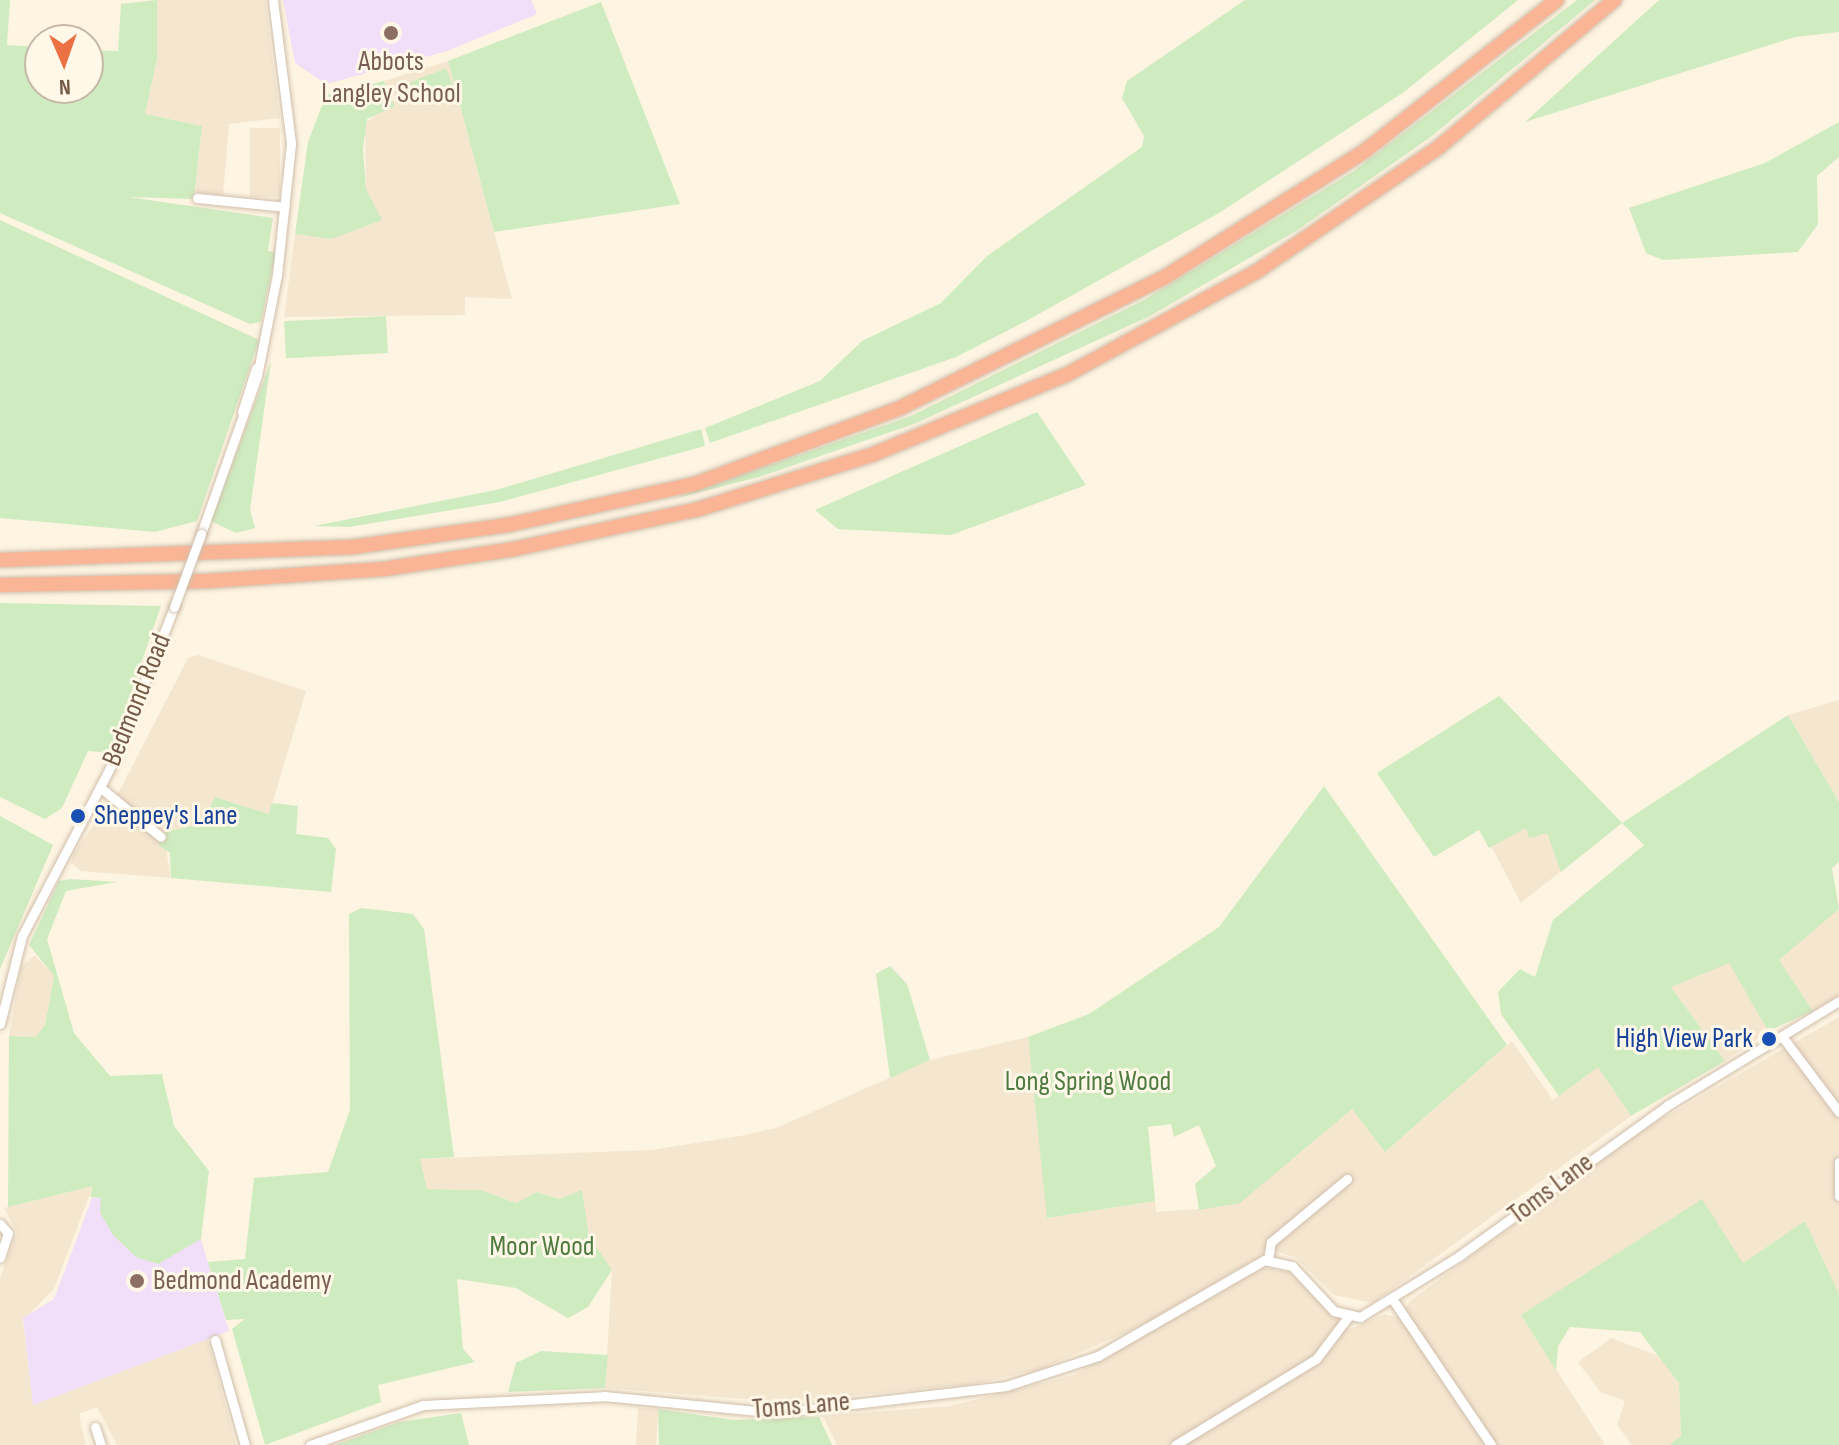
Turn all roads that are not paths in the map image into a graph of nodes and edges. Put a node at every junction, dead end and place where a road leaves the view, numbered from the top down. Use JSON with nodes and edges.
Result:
{"nodes":[{"id":1,"x":273,"y":0,"type":"edge"},
{"id":2,"x":1557,"y":0,"type":"edge"},
{"id":3,"x":1614,"y":0,"type":"edge"},
{"id":4,"x":197,"y":198,"type":"dead end"},
{"id":5,"x":285,"y":207,"type":"junction"},
{"id":6,"x":0,"y":560,"type":"edge"},
{"id":7,"x":0,"y":585,"type":"edge"},
{"id":8,"x":101,"y":788,"type":"junction"},
{"id":9,"x":161,"y":837,"type":"dead end"},
{"id":10,"x":1839,"y":1001,"type":"edge"},
{"id":11,"x":0,"y":1024,"type":"edge"},
{"id":12,"x":1784,"y":1039,"type":"junction"},
{"id":13,"x":1839,"y":1112,"type":"edge"},
{"id":14,"x":1837,"y":1165,"type":"edge"},
{"id":15,"x":1347,"y":1179,"type":"dead end"},
{"id":16,"x":1839,"y":1196,"type":"edge"},
{"id":17,"x":0,"y":1224,"type":"edge"},
{"id":18,"x":0,"y":1258,"type":"edge"},
{"id":19,"x":1268,"y":1260,"type":"junction"},
{"id":20,"x":1393,"y":1300,"type":"junction"},
{"id":21,"x":1348,"y":1317,"type":"junction"},
{"id":22,"x":215,"y":1340,"type":"dead end"},
{"id":23,"x":95,"y":1427,"type":"dead end"},
{"id":24,"x":101,"y":1445,"type":"edge"},
{"id":25,"x":245,"y":1445,"type":"edge"},
{"id":26,"x":310,"y":1445,"type":"edge"},
{"id":27,"x":1175,"y":1445,"type":"edge"},
{"id":28,"x":1491,"y":1445,"type":"edge"}],
"edges":[{"from":1,"to":5,"type":"street","name":"Bedmond Road"},
{"from":2,"to":6,"type":"highway"},
{"from":3,"to":7,"type":"highway"},
{"from":4,"to":5,"type":"street"},
{"from":5,"to":8,"type":"street","name":"Bedmond Road","bridge":true},
{"from":8,"to":9,"type":"street"},
{"from":8,"to":11,"type":"street","name":"Bedmond Road"},
{"from":10,"to":12,"type":"street","name":"Toms Lane"},
{"from":12,"to":13,"type":"street"},
{"from":12,"to":20,"type":"street","name":"Toms Lane"},
{"from":14,"to":16,"type":"street"},
{"from":15,"to":19,"type":"street","name":"Toms Lane"},
{"from":17,"to":18,"type":"street"},
{"from":19,"to":21,"type":"street"},
{"from":19,"to":26,"type":"street","name":"Toms Lane"},
{"from":20,"to":21,"type":"street","name":"Toms Lane"},
{"from":20,"to":28,"type":"street"},
{"from":21,"to":27,"type":"street"},
{"from":22,"to":25,"type":"street"},
{"from":23,"to":24,"type":"street"}]}
